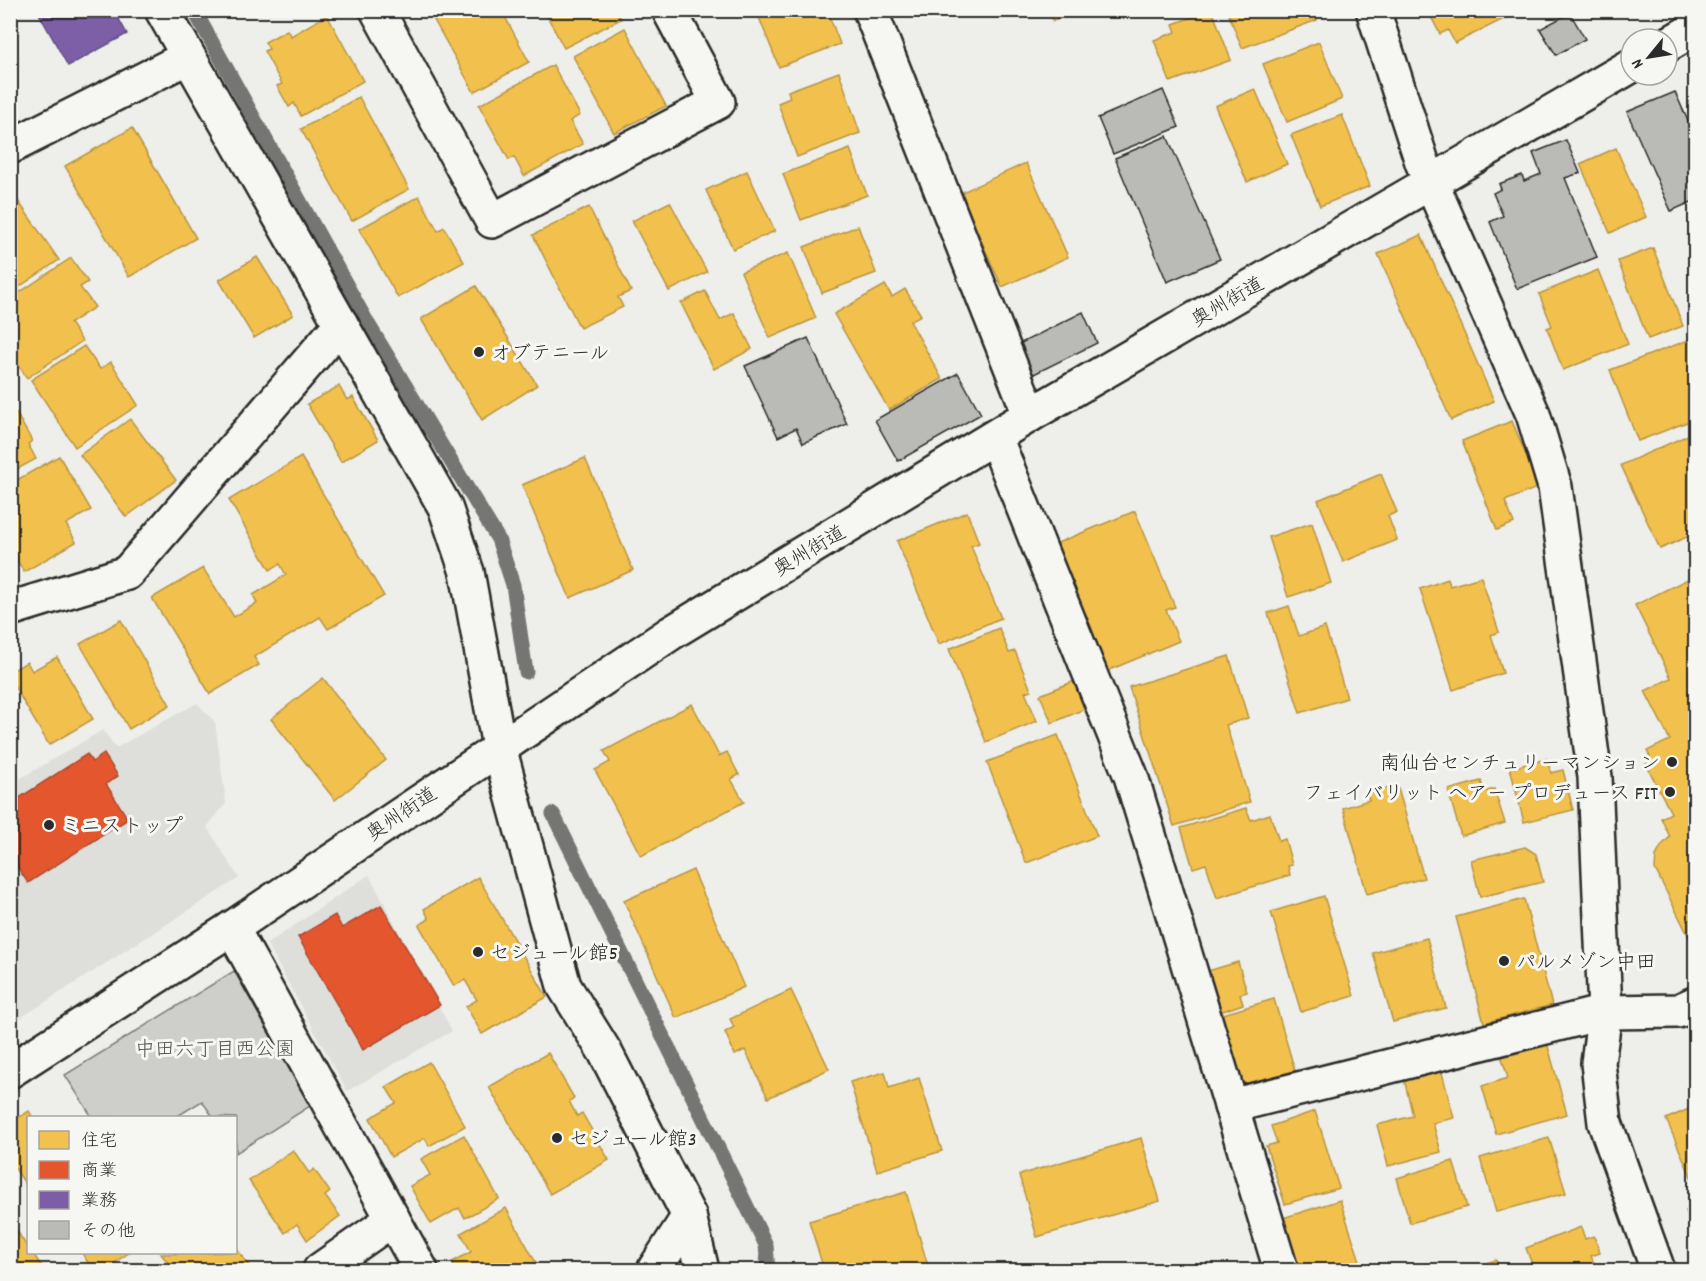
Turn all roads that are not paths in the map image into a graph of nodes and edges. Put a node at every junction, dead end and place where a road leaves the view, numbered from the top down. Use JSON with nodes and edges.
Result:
{"nodes":[{"id":1,"x":162,"y":10,"type":"edge"},
{"id":2,"x":377,"y":10,"type":"edge"},
{"id":3,"x":669,"y":10,"type":"edge"},
{"id":4,"x":870,"y":10,"type":"edge"},
{"id":5,"x":1373,"y":10,"type":"edge"},
{"id":6,"x":1695,"y":28,"type":"edge"},
{"id":7,"x":1679,"y":38,"type":"edge"},
{"id":8,"x":188,"y":57,"type":"junction"},
{"id":9,"x":1619,"y":73,"type":"edge"},
{"id":10,"x":10,"y":147,"type":"edge"},
{"id":11,"x":1432,"y":182,"type":"junction"},
{"id":12,"x":341,"y":324,"type":"junction"},
{"id":13,"x":1030,"y":415,"type":"junction"},
{"id":14,"x":996,"y":437,"type":"junction"},
{"id":15,"x":10,"y":609,"type":"edge"},
{"id":16,"x":499,"y":747,"type":"junction"},
{"id":17,"x":232,"y":928,"type":"junction"},
{"id":18,"x":1695,"y":1003,"type":"edge"},
{"id":19,"x":1605,"y":1012,"type":"junction"},
{"id":20,"x":10,"y":1071,"type":"edge"},
{"id":21,"x":1231,"y":1106,"type":"junction"},
{"id":22,"x":689,"y":1216,"type":"junction"},
{"id":23,"x":393,"y":1219,"type":"junction"},
{"id":24,"x":320,"y":1270,"type":"edge"},
{"id":25,"x":421,"y":1270,"type":"edge"},
{"id":26,"x":654,"y":1270,"type":"edge"},
{"id":27,"x":702,"y":1270,"type":"edge"},
{"id":28,"x":1281,"y":1270,"type":"edge"},
{"id":29,"x":1658,"y":1270,"type":"edge"}],
"edges":[{"from":1,"to":8,"type":"street"},
{"from":2,"to":3,"type":"street"},
{"from":4,"to":13,"type":"street"},
{"from":5,"to":11,"type":"street"},
{"from":6,"to":7,"type":"street"},
{"from":8,"to":10,"type":"street"},
{"from":8,"to":12,"type":"street"},
{"from":9,"to":11,"type":"street","name":"奥州街道"},
{"from":11,"to":13,"type":"street","name":"奥州街道"},
{"from":11,"to":19,"type":"street"},
{"from":12,"to":15,"type":"street"},
{"from":12,"to":16,"type":"street"},
{"from":13,"to":14,"type":"street","name":"奥州街道"},
{"from":14,"to":16,"type":"street","name":"奥州街道"},
{"from":14,"to":21,"type":"street"},
{"from":16,"to":17,"type":"street","name":"奥州街道"},
{"from":16,"to":22,"type":"street"},
{"from":17,"to":20,"type":"street","name":"奥州街道"},
{"from":17,"to":23,"type":"street"},
{"from":18,"to":19,"type":"street"},
{"from":19,"to":21,"type":"street"},
{"from":19,"to":29,"type":"street"},
{"from":21,"to":28,"type":"street"},
{"from":22,"to":26,"type":"street"},
{"from":22,"to":27,"type":"street"},
{"from":23,"to":24,"type":"street"},
{"from":23,"to":25,"type":"street"}]}
